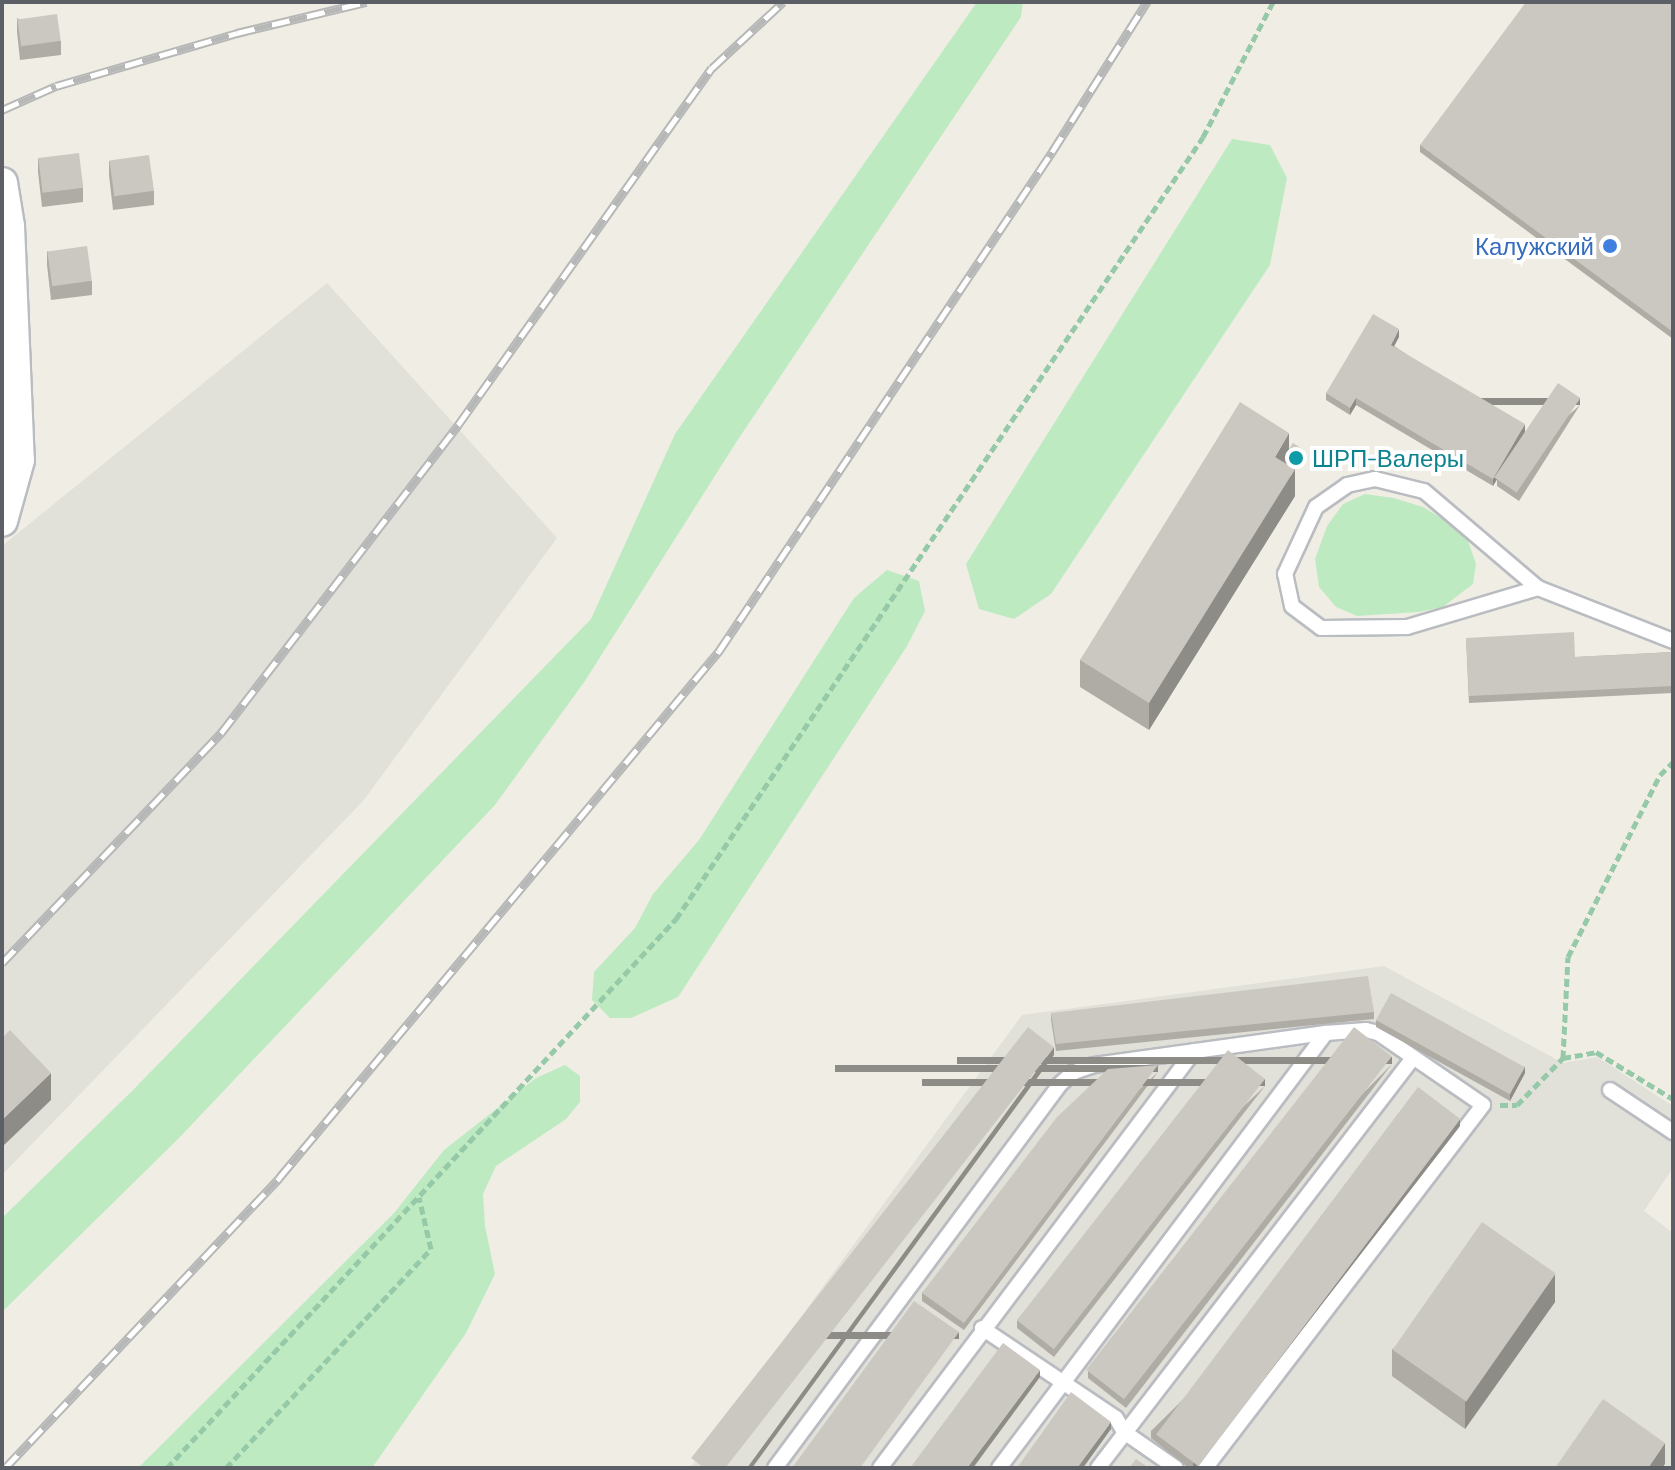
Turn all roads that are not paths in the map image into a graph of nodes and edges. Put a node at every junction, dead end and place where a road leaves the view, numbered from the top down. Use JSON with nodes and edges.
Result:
{"nodes":[{"id":1,"x":2,"y":183,"type":"edge"},
{"id":2,"x":2,"y":521,"type":"edge"},
{"id":3,"x":1538,"y":588,"type":"junction"},
{"id":4,"x":1673,"y":641,"type":"edge"},
{"id":5,"x":1326,"y":1033,"type":"junction"},
{"id":6,"x":1194,"y":1051,"type":"junction"},
{"id":7,"x":1413,"y":1058,"type":"junction"},
{"id":8,"x":1610,"y":1090,"type":"dead end"},
{"id":9,"x":1673,"y":1132,"type":"edge"},
{"id":10,"x":982,"y":1328,"type":"junction"},
{"id":11,"x":1063,"y":1380,"type":"junction"},
{"id":12,"x":1124,"y":1432,"type":"junction"},
{"id":13,"x":775,"y":1468,"type":"edge"},
{"id":14,"x":880,"y":1468,"type":"edge"},
{"id":15,"x":999,"y":1468,"type":"edge"},
{"id":16,"x":1098,"y":1468,"type":"edge"},
{"id":17,"x":1176,"y":1468,"type":"edge"},
{"id":18,"x":1205,"y":1468,"type":"edge"}],
"edges":[{"from":1,"to":2,"type":"street"},
{"from":3,"to":3,"type":"lane"},
{"from":3,"to":4,"type":"lane"},
{"from":5,"to":6,"type":"lane"},
{"from":5,"to":7,"type":"lane"},
{"from":5,"to":11,"type":"lane"},
{"from":6,"to":10,"type":"lane"},
{"from":6,"to":13,"type":"lane"},
{"from":7,"to":12,"type":"lane"},
{"from":7,"to":18,"type":"lane"},
{"from":8,"to":9,"type":"lane"},
{"from":10,"to":11,"type":"lane"},
{"from":10,"to":14,"type":"lane"},
{"from":11,"to":12,"type":"lane"},
{"from":11,"to":15,"type":"lane"},
{"from":12,"to":16,"type":"lane"},
{"from":12,"to":17,"type":"lane"}]}
